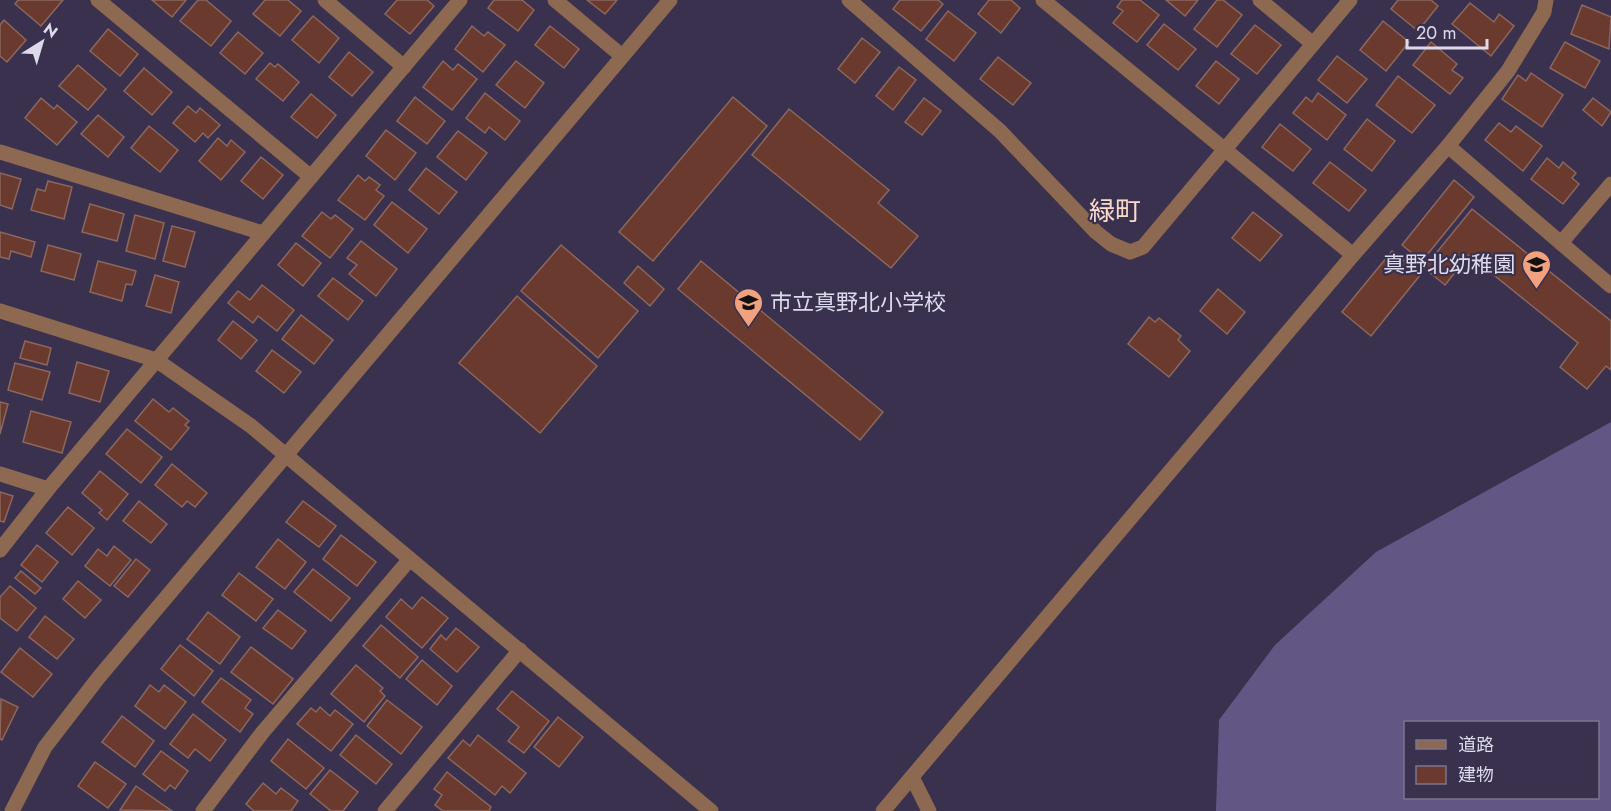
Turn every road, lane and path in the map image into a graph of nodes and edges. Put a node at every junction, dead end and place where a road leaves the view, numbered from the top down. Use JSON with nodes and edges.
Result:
{"nodes":[{"id":1,"x":98,"y":0,"type":"edge"},
{"id":2,"x":325,"y":0,"type":"edge"},
{"id":3,"x":460,"y":0,"type":"edge"},
{"id":4,"x":555,"y":0,"type":"edge"},
{"id":5,"x":670,"y":0,"type":"edge"},
{"id":6,"x":849,"y":0,"type":"edge"},
{"id":7,"x":1043,"y":0,"type":"edge"},
{"id":8,"x":1260,"y":0,"type":"edge"},
{"id":9,"x":1350,"y":0,"type":"edge"},
{"id":10,"x":1546,"y":0,"type":"edge"},
{"id":11,"x":1313,"y":44,"type":"junction"},
{"id":12,"x":622,"y":56,"type":"junction"},
{"id":13,"x":404,"y":67,"type":"junction"},
{"id":14,"x":1448,"y":146,"type":"junction"},
{"id":15,"x":1225,"y":149,"type":"junction"},
{"id":16,"x":0,"y":152,"type":"edge"},
{"id":17,"x":311,"y":177,"type":"junction"},
{"id":18,"x":1611,"y":184,"type":"edge"},
{"id":19,"x":263,"y":233,"type":"junction"},
{"id":20,"x":1561,"y":243,"type":"junction"},
{"id":21,"x":1353,"y":255,"type":"junction"},
{"id":22,"x":1611,"y":286,"type":"edge"},
{"id":23,"x":0,"y":311,"type":"edge"},
{"id":24,"x":156,"y":360,"type":"junction"},
{"id":25,"x":286,"y":455,"type":"junction"},
{"id":26,"x":0,"y":474,"type":"edge"},
{"id":27,"x":48,"y":489,"type":"junction"},
{"id":28,"x":0,"y":550,"type":"edge"},
{"id":29,"x":410,"y":559,"type":"junction"},
{"id":30,"x":520,"y":650,"type":"junction"},
{"id":31,"x":912,"y":777,"type":"junction"},
{"id":32,"x":12,"y":811,"type":"edge"},
{"id":33,"x":203,"y":811,"type":"edge"},
{"id":34,"x":385,"y":811,"type":"edge"},
{"id":35,"x":711,"y":811,"type":"edge"},
{"id":36,"x":883,"y":811,"type":"edge"},
{"id":37,"x":929,"y":811,"type":"edge"}],
"edges":[{"from":1,"to":17,"type":"street"},
{"from":2,"to":13,"type":"street"},
{"from":3,"to":13,"type":"street"},
{"from":4,"to":12,"type":"street"},
{"from":5,"to":12,"type":"street"},
{"from":6,"to":15,"type":"street"},
{"from":7,"to":15,"type":"street"},
{"from":8,"to":11,"type":"street"},
{"from":9,"to":11,"type":"street"},
{"from":10,"to":14,"type":"street"},
{"from":11,"to":15,"type":"street"},
{"from":12,"to":25,"type":"street"},
{"from":13,"to":17,"type":"street"},
{"from":14,"to":20,"type":"street"},
{"from":14,"to":21,"type":"street"},
{"from":15,"to":21,"type":"street"},
{"from":16,"to":19,"type":"street"},
{"from":17,"to":19,"type":"street"},
{"from":18,"to":20,"type":"street"},
{"from":19,"to":24,"type":"street"},
{"from":20,"to":22,"type":"street"},
{"from":21,"to":31,"type":"street"},
{"from":23,"to":24,"type":"street"},
{"from":24,"to":25,"type":"street"},
{"from":24,"to":27,"type":"street"},
{"from":25,"to":29,"type":"street"},
{"from":25,"to":32,"type":"street"},
{"from":26,"to":27,"type":"street"},
{"from":27,"to":28,"type":"street"},
{"from":29,"to":30,"type":"street"},
{"from":29,"to":33,"type":"street"},
{"from":30,"to":34,"type":"street"},
{"from":30,"to":35,"type":"street"},
{"from":31,"to":36,"type":"street"},
{"from":31,"to":37,"type":"street"}]}
